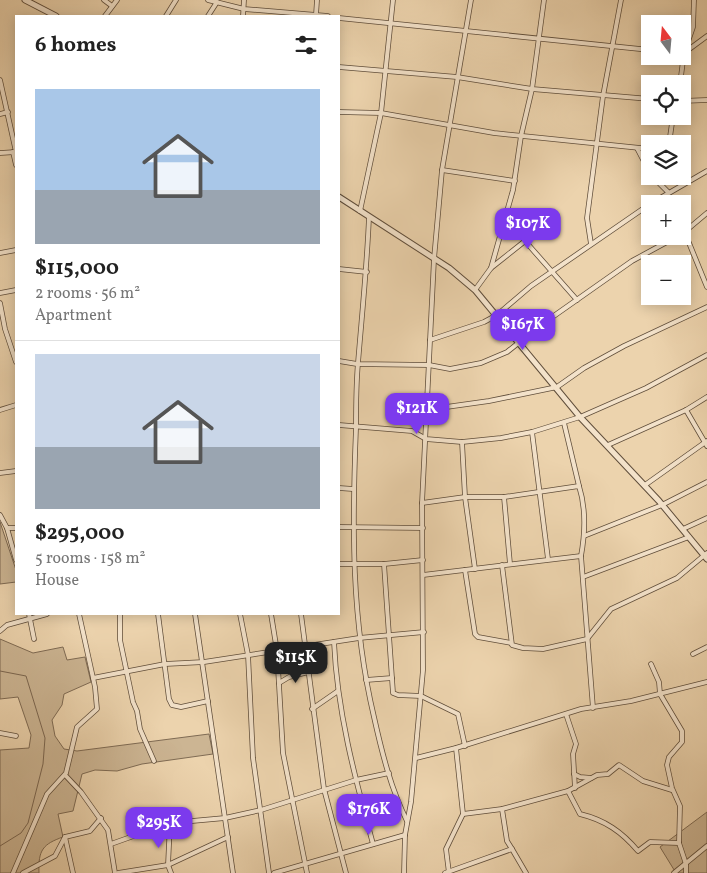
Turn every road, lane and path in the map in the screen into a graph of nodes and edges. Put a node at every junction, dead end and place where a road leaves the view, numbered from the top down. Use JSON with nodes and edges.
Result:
{"nodes":[{"id":1,"x":26,"y":0,"type":"edge"},
{"id":2,"x":104,"y":0,"type":"edge"},
{"id":3,"x":116,"y":0,"type":"edge"},
{"id":4,"x":176,"y":0,"type":"edge"},
{"id":5,"x":208,"y":0,"type":"edge"},
{"id":6,"x":244,"y":0,"type":"edge"},
{"id":7,"x":317,"y":0,"type":"edge"},
{"id":8,"x":393,"y":0,"type":"edge"},
{"id":9,"x":472,"y":0,"type":"edge"},
{"id":10,"x":544,"y":0,"type":"edge"},
{"id":11,"x":621,"y":0,"type":"edge"},
{"id":12,"x":694,"y":0,"type":"edge"},
{"id":13,"x":217,"y":2,"type":"junction"},
{"id":14,"x":112,"y":6,"type":"junction"},
{"id":15,"x":244,"y":9,"type":"junction"},
{"id":16,"x":54,"y":15,"type":"edge"},
{"id":17,"x":106,"y":15,"type":"edge"},
{"id":18,"x":167,"y":15,"type":"edge"},
{"id":19,"x":209,"y":15,"type":"edge"},
{"id":20,"x":243,"y":15,"type":"edge"},
{"id":21,"x":306,"y":15,"type":"edge"},
{"id":22,"x":316,"y":15,"type":"edge"},
{"id":23,"x":340,"y":18,"type":"edge"},
{"id":24,"x":389,"y":24,"type":"junction"},
{"id":25,"x":465,"y":32,"type":"junction"},
{"id":26,"x":691,"y":32,"type":"edge"},
{"id":27,"x":707,"y":36,"type":"edge"},
{"id":28,"x":538,"y":37,"type":"junction"},
{"id":29,"x":614,"y":46,"type":"junction"},
{"id":30,"x":691,"y":47,"type":"edge"},
{"id":31,"x":641,"y":49,"type":"edge"},
{"id":32,"x":340,"y":67,"type":"edge"},
{"id":33,"x":386,"y":71,"type":"junction"},
{"id":34,"x":457,"y":77,"type":"junction"},
{"id":35,"x":0,"y":80,"type":"edge"},
{"id":36,"x":532,"y":89,"type":"junction"},
{"id":37,"x":603,"y":96,"type":"junction"},
{"id":38,"x":641,"y":98,"type":"edge"},
{"id":39,"x":707,"y":100,"type":"edge"},
{"id":40,"x":691,"y":101,"type":"edge"},
{"id":41,"x":8,"y":112,"type":"junction"},
{"id":42,"x":340,"y":112,"type":"edge"},
{"id":43,"x":381,"y":113,"type":"junction"},
{"id":44,"x":0,"y":114,"type":"edge"},
{"id":45,"x":449,"y":125,"type":"junction"},
{"id":46,"x":521,"y":136,"type":"junction"},
{"id":47,"x":597,"y":143,"type":"junction"},
{"id":48,"x":15,"y":147,"type":"edge"},
{"id":49,"x":637,"y":148,"type":"junction"},
{"id":50,"x":641,"y":148,"type":"edge"},
{"id":51,"x":13,"y":152,"type":"joint"},
{"id":52,"x":0,"y":153,"type":"edge"},
{"id":53,"x":641,"y":156,"type":"edge"},
{"id":54,"x":15,"y":161,"type":"edge"},
{"id":55,"x":442,"y":170,"type":"junction"},
{"id":56,"x":707,"y":170,"type":"edge"},
{"id":57,"x":515,"y":181,"type":"junction"},
{"id":58,"x":661,"y":185,"type":"edge"},
{"id":59,"x":668,"y":192,"type":"junction"},
{"id":60,"x":664,"y":195,"type":"edge"},
{"id":61,"x":340,"y":198,"type":"edge"},
{"id":62,"x":641,"y":210,"type":"edge"},
{"id":63,"x":360,"y":211,"type":"junction"},
{"id":64,"x":707,"y":213,"type":"edge"},
{"id":65,"x":369,"y":216,"type":"junction"},
{"id":66,"x":557,"y":220,"type":"dead end"},
{"id":67,"x":691,"y":227,"type":"edge"},
{"id":68,"x":525,"y":241,"type":"junction"},
{"id":69,"x":591,"y":244,"type":"junction"},
{"id":70,"x":661,"y":245,"type":"edge"},
{"id":71,"x":689,"y":245,"type":"edge"},
{"id":72,"x":15,"y":250,"type":"edge"},
{"id":73,"x":0,"y":253,"type":"edge"},
{"id":74,"x":434,"y":259,"type":"junction"},
{"id":75,"x":491,"y":268,"type":"junction"},
{"id":76,"x":340,"y":269,"type":"edge"},
{"id":77,"x":367,"y":272,"type":"junction"},
{"id":78,"x":552,"y":272,"type":"junction"},
{"id":79,"x":707,"y":287,"type":"edge"},
{"id":80,"x":15,"y":290,"type":"edge"},
{"id":81,"x":475,"y":290,"type":"junction"},
{"id":82,"x":0,"y":294,"type":"edge"},
{"id":83,"x":578,"y":300,"type":"junction"},
{"id":84,"x":0,"y":303,"type":"edge"},
{"id":85,"x":707,"y":307,"type":"edge"},
{"id":86,"x":496,"y":315,"type":"junction"},
{"id":87,"x":430,"y":340,"type":"junction"},
{"id":88,"x":520,"y":342,"type":"junction"},
{"id":89,"x":707,"y":355,"type":"edge"},
{"id":90,"x":15,"y":359,"type":"edge"},
{"id":91,"x":340,"y":361,"type":"edge"},
{"id":92,"x":358,"y":364,"type":"junction"},
{"id":93,"x":429,"y":366,"type":"junction"},
{"id":94,"x":557,"y":387,"type":"junction"},
{"id":95,"x":707,"y":397,"type":"edge"},
{"id":96,"x":15,"y":405,"type":"edge"},
{"id":97,"x":0,"y":410,"type":"edge"},
{"id":98,"x":426,"y":410,"type":"junction"},
{"id":99,"x":686,"y":410,"type":"junction"},
{"id":100,"x":580,"y":417,"type":"junction"},
{"id":101,"x":564,"y":424,"type":"junction"},
{"id":102,"x":340,"y":426,"type":"edge"},
{"id":103,"x":356,"y":427,"type":"junction"},
{"id":104,"x":532,"y":432,"type":"junction"},
{"id":105,"x":426,"y":439,"type":"junction"},
{"id":106,"x":462,"y":442,"type":"junction"},
{"id":107,"x":706,"y":443,"type":"edge"},
{"id":108,"x":608,"y":445,"type":"junction"},
{"id":109,"x":15,"y":471,"type":"edge"},
{"id":110,"x":0,"y":473,"type":"edge"},
{"id":111,"x":707,"y":482,"type":"edge"},
{"id":112,"x":645,"y":485,"type":"junction"},
{"id":113,"x":579,"y":486,"type":"junction"},
{"id":114,"x":340,"y":488,"type":"edge"},
{"id":115,"x":353,"y":489,"type":"junction"},
{"id":116,"x":540,"y":491,"type":"junction"},
{"id":117,"x":464,"y":497,"type":"junction"},
{"id":118,"x":504,"y":497,"type":"junction"},
{"id":119,"x":422,"y":503,"type":"junction"},
{"id":120,"x":662,"y":505,"type":"junction"},
{"id":121,"x":0,"y":516,"type":"edge"},
{"id":122,"x":707,"y":518,"type":"edge"},
{"id":123,"x":353,"y":526,"type":"junction"},
{"id":124,"x":340,"y":527,"type":"edge"},
{"id":125,"x":7,"y":528,"type":"junction"},
{"id":126,"x":15,"y":528,"type":"edge"},
{"id":127,"x":423,"y":528,"type":"junction"},
{"id":128,"x":683,"y":529,"type":"junction"},
{"id":129,"x":584,"y":536,"type":"junction"},
{"id":130,"x":689,"y":537,"type":"junction"},
{"id":131,"x":705,"y":553,"type":"edge"},
{"id":132,"x":15,"y":556,"type":"edge"},
{"id":133,"x":581,"y":556,"type":"junction"},
{"id":134,"x":548,"y":559,"type":"junction"},
{"id":135,"x":423,"y":560,"type":"junction"},
{"id":136,"x":707,"y":560,"type":"edge"},
{"id":137,"x":340,"y":564,"type":"edge"},
{"id":138,"x":353,"y":564,"type":"junction"},
{"id":139,"x":384,"y":564,"type":"junction"},
{"id":140,"x":510,"y":564,"type":"junction"},
{"id":141,"x":502,"y":565,"type":"junction"},
{"id":142,"x":474,"y":569,"type":"junction"},
{"id":143,"x":465,"y":570,"type":"junction"},
{"id":144,"x":423,"y":575,"type":"junction"},
{"id":145,"x":582,"y":577,"type":"junction"},
{"id":146,"x":79,"y":615,"type":"edge"},
{"id":147,"x":120,"y":615,"type":"edge"},
{"id":148,"x":158,"y":615,"type":"edge"},
{"id":149,"x":195,"y":615,"type":"edge"},
{"id":150,"x":240,"y":615,"type":"edge"},
{"id":151,"x":271,"y":615,"type":"edge"},
{"id":152,"x":301,"y":615,"type":"edge"},
{"id":153,"x":30,"y":616,"type":"edge"},
{"id":154,"x":0,"y":631,"type":"edge"},
{"id":155,"x":424,"y":632,"type":"junction"},
{"id":156,"x":390,"y":635,"type":"junction"},
{"id":157,"x":359,"y":638,"type":"junction"},
{"id":158,"x":34,"y":639,"type":"dead end"},
{"id":159,"x":587,"y":639,"type":"junction"},
{"id":160,"x":334,"y":642,"type":"junction"},
{"id":161,"x":511,"y":643,"type":"junction"},
{"id":162,"x":304,"y":646,"type":"junction"},
{"id":163,"x":707,"y":647,"type":"edge"},
{"id":164,"x":277,"y":652,"type":"junction"},
{"id":165,"x":693,"y":654,"type":"dead end"},
{"id":166,"x":248,"y":655,"type":"junction"},
{"id":167,"x":204,"y":662,"type":"junction"},
{"id":168,"x":165,"y":664,"type":"junction"},
{"id":169,"x":650,"y":664,"type":"dead end"},
{"id":170,"x":126,"y":672,"type":"junction"},
{"id":171,"x":308,"y":672,"type":"junction"},
{"id":172,"x":93,"y":678,"type":"junction"},
{"id":173,"x":392,"y":678,"type":"junction"},
{"id":174,"x":366,"y":680,"type":"junction"},
{"id":175,"x":707,"y":682,"type":"edge"},
{"id":176,"x":279,"y":683,"type":"junction"},
{"id":177,"x":338,"y":691,"type":"junction"},
{"id":178,"x":660,"y":694,"type":"junction"},
{"id":179,"x":421,"y":696,"type":"junction"},
{"id":180,"x":208,"y":701,"type":"junction"},
{"id":181,"x":592,"y":708,"type":"junction"},
{"id":182,"x":312,"y":709,"type":"junction"},
{"id":183,"x":566,"y":714,"type":"junction"},
{"id":184,"x":0,"y":733,"type":"edge"},
{"id":185,"x":16,"y":736,"type":"dead end"},
{"id":186,"x":465,"y":746,"type":"junction"},
{"id":187,"x":456,"y":748,"type":"junction"},
{"id":188,"x":416,"y":758,"type":"junction"},
{"id":189,"x":154,"y":761,"type":"dead end"},
{"id":190,"x":389,"y":774,"type":"junction"},
{"id":191,"x":574,"y":774,"type":"junction"},
{"id":192,"x":65,"y":775,"type":"junction"},
{"id":193,"x":593,"y":777,"type":"junction"},
{"id":194,"x":356,"y":780,"type":"junction"},
{"id":195,"x":575,"y":788,"type":"junction"},
{"id":196,"x":324,"y":789,"type":"junction"},
{"id":197,"x":672,"y":790,"type":"junction"},
{"id":198,"x":568,"y":791,"type":"junction"},
{"id":199,"x":294,"y":800,"type":"junction"},
{"id":200,"x":502,"y":809,"type":"junction"},
{"id":201,"x":261,"y":810,"type":"junction"},
{"id":202,"x":463,"y":814,"type":"junction"},
{"id":203,"x":101,"y":818,"type":"junction"},
{"id":204,"x":225,"y":818,"type":"junction"},
{"id":205,"x":408,"y":821,"type":"junction"},
{"id":206,"x":170,"y":823,"type":"junction"},
{"id":207,"x":405,"y":835,"type":"junction"},
{"id":208,"x":65,"y":837,"type":"junction"},
{"id":209,"x":228,"y":837,"type":"junction"},
{"id":210,"x":679,"y":843,"type":"junction"},
{"id":211,"x":111,"y":844,"type":"junction"},
{"id":212,"x":373,"y":844,"type":"junction"},
{"id":213,"x":707,"y":846,"type":"edge"},
{"id":214,"x":512,"y":849,"type":"junction"},
{"id":215,"x":340,"y":855,"type":"junction"},
{"id":216,"x":686,"y":864,"type":"junction"},
{"id":217,"x":168,"y":865,"type":"junction"},
{"id":218,"x":306,"y":866,"type":"junction"},
{"id":219,"x":13,"y":873,"type":"edge"},
{"id":220,"x":23,"y":873,"type":"edge"},
{"id":221,"x":73,"y":873,"type":"edge"},
{"id":222,"x":116,"y":873,"type":"edge"},
{"id":223,"x":171,"y":873,"type":"edge"},
{"id":224,"x":233,"y":873,"type":"edge"},
{"id":225,"x":268,"y":873,"type":"edge"},
{"id":226,"x":274,"y":873,"type":"edge"},
{"id":227,"x":306,"y":873,"type":"edge"},
{"id":228,"x":346,"y":873,"type":"edge"},
{"id":229,"x":404,"y":873,"type":"edge"},
{"id":230,"x":448,"y":873,"type":"edge"},
{"id":231,"x":526,"y":873,"type":"edge"},
{"id":232,"x":674,"y":873,"type":"edge"},
{"id":233,"x":686,"y":873,"type":"edge"}],
"edges":[{"from":1,"to":16,"type":"street"},
{"from":2,"to":14,"type":"street"},
{"from":3,"to":14,"type":"street"},
{"from":4,"to":18,"type":"street"},
{"from":5,"to":13,"type":"street"},
{"from":6,"to":15,"type":"street"},
{"from":7,"to":22,"type":"street"},
{"from":8,"to":24,"type":"street"},
{"from":9,"to":25,"type":"street"},
{"from":10,"to":28,"type":"street"},
{"from":11,"to":29,"type":"street"},
{"from":12,"to":26,"type":"street"},
{"from":13,"to":15,"type":"street"},
{"from":13,"to":19,"type":"street"},
{"from":14,"to":17,"type":"street"},
{"from":15,"to":20,"type":"street"},
{"from":15,"to":21,"type":"street"},
{"from":23,"to":24,"type":"street"},
{"from":24,"to":25,"type":"street"},
{"from":24,"to":33,"type":"street"},
{"from":25,"to":28,"type":"street"},
{"from":25,"to":34,"type":"street"},
{"from":27,"to":30,"type":"street"},
{"from":28,"to":29,"type":"street"},
{"from":28,"to":36,"type":"street"},
{"from":29,"to":31,"type":"street"},
{"from":29,"to":37,"type":"street"},
{"from":32,"to":33,"type":"street"},
{"from":33,"to":34,"type":"street"},
{"from":33,"to":43,"type":"street"},
{"from":34,"to":36,"type":"street"},
{"from":34,"to":45,"type":"street"},
{"from":35,"to":41,"type":"street"},
{"from":36,"to":37,"type":"street"},
{"from":36,"to":46,"type":"street"},
{"from":37,"to":38,"type":"street"},
{"from":37,"to":47,"type":"street"},
{"from":39,"to":40,"type":"street"},
{"from":41,"to":44,"type":"street"},
{"from":41,"to":48,"type":"street"},
{"from":42,"to":43,"type":"street"},
{"from":43,"to":45,"type":"street"},
{"from":43,"to":63,"type":"street"},
{"from":45,"to":46,"type":"street"},
{"from":45,"to":55,"type":"street"},
{"from":46,"to":47,"type":"street"},
{"from":46,"to":57,"type":"street"},
{"from":47,"to":49,"type":"street"},
{"from":47,"to":69,"type":"street"},
{"from":49,"to":50,"type":"street"},
{"from":49,"to":53,"type":"street"},
{"from":51,"to":52,"type":"street"},
{"from":51,"to":54,"type":"street"},
{"from":55,"to":57,"type":"street"},
{"from":55,"to":74,"type":"street"},
{"from":56,"to":59,"type":"street"},
{"from":57,"to":75,"type":"street"},
{"from":58,"to":59,"type":"street"},
{"from":59,"to":60,"type":"street"},
{"from":61,"to":63,"type":"street"},
{"from":62,"to":69,"type":"street"},
{"from":63,"to":65,"type":"street"},
{"from":64,"to":67,"type":"street"},
{"from":65,"to":74,"type":"street"},
{"from":65,"to":77,"type":"street"},
{"from":66,"to":68,"type":"street"},
{"from":68,"to":75,"type":"street"},
{"from":68,"to":78,"type":"street"},
{"from":69,"to":78,"type":"street"},
{"from":70,"to":83,"type":"street"},
{"from":71,"to":79,"type":"street"},
{"from":72,"to":73,"type":"street"},
{"from":74,"to":81,"type":"street"},
{"from":74,"to":87,"type":"street"},
{"from":75,"to":81,"type":"street"},
{"from":76,"to":77,"type":"street"},
{"from":77,"to":92,"type":"street"},
{"from":78,"to":83,"type":"street"},
{"from":78,"to":86,"type":"street"},
{"from":80,"to":82,"type":"street"},
{"from":81,"to":86,"type":"street"},
{"from":83,"to":88,"type":"street"},
{"from":84,"to":90,"type":"street"},
{"from":85,"to":94,"type":"street"},
{"from":86,"to":87,"type":"street"},
{"from":86,"to":88,"type":"street"},
{"from":87,"to":93,"type":"street"},
{"from":88,"to":93,"type":"street"},
{"from":88,"to":94,"type":"street"},
{"from":89,"to":100,"type":"street"},
{"from":91,"to":92,"type":"street"},
{"from":92,"to":93,"type":"street"},
{"from":92,"to":103,"type":"street"},
{"from":93,"to":98,"type":"street"},
{"from":94,"to":98,"type":"street"},
{"from":94,"to":100,"type":"street"},
{"from":95,"to":99,"type":"street"},
{"from":96,"to":97,"type":"street"},
{"from":98,"to":105,"type":"street"},
{"from":99,"to":107,"type":"street"},
{"from":99,"to":108,"type":"street"},
{"from":100,"to":101,"type":"street"},
{"from":100,"to":108,"type":"street"},
{"from":101,"to":104,"type":"street"},
{"from":101,"to":113,"type":"street"},
{"from":102,"to":103,"type":"street"},
{"from":103,"to":105,"type":"street"},
{"from":103,"to":115,"type":"street"},
{"from":104,"to":106,"type":"street"},
{"from":104,"to":116,"type":"street"},
{"from":105,"to":106,"type":"street"},
{"from":105,"to":119,"type":"street"},
{"from":106,"to":117,"type":"street"},
{"from":107,"to":112,"type":"street"},
{"from":108,"to":112,"type":"street"},
{"from":109,"to":110,"type":"street"},
{"from":111,"to":120,"type":"street"},
{"from":112,"to":120,"type":"street"},
{"from":113,"to":116,"type":"street"},
{"from":113,"to":129,"type":"street"},
{"from":114,"to":115,"type":"street"},
{"from":115,"to":123,"type":"street"},
{"from":116,"to":118,"type":"street"},
{"from":116,"to":134,"type":"street"},
{"from":117,"to":118,"type":"street"},
{"from":117,"to":119,"type":"street"},
{"from":117,"to":142,"type":"street"},
{"from":118,"to":140,"type":"street"},
{"from":119,"to":127,"type":"street"},
{"from":120,"to":128,"type":"street"},
{"from":120,"to":129,"type":"street"},
{"from":121,"to":125,"type":"street"},
{"from":122,"to":128,"type":"street"},
{"from":123,"to":124,"type":"street"},
{"from":123,"to":127,"type":"street"},
{"from":123,"to":138,"type":"street"},
{"from":125,"to":126,"type":"street"},
{"from":125,"to":132,"type":"street"},
{"from":127,"to":135,"type":"street"},
{"from":128,"to":130,"type":"street"},
{"from":129,"to":133,"type":"street"},
{"from":130,"to":131,"type":"street"},
{"from":130,"to":145,"type":"street"},
{"from":131,"to":136,"type":"street"},
{"from":131,"to":159,"type":"street"},
{"from":133,"to":134,"type":"street"},
{"from":133,"to":145,"type":"street"},
{"from":134,"to":140,"type":"street"},
{"from":135,"to":139,"type":"street"},
{"from":135,"to":144,"type":"street"},
{"from":137,"to":138,"type":"street"},
{"from":138,"to":139,"type":"street"},
{"from":138,"to":157,"type":"street"},
{"from":139,"to":156,"type":"street"},
{"from":140,"to":141,"type":"street"},
{"from":141,"to":142,"type":"street"},
{"from":141,"to":161,"type":"street"},
{"from":142,"to":143,"type":"street"},
{"from":143,"to":144,"type":"street"},
{"from":143,"to":161,"type":"street"},
{"from":144,"to":155,"type":"street"},
{"from":145,"to":159,"type":"street"},
{"from":146,"to":172,"type":"street"},
{"from":147,"to":170,"type":"street"},
{"from":148,"to":168,"type":"street"},
{"from":149,"to":167,"type":"street"},
{"from":150,"to":166,"type":"street"},
{"from":151,"to":164,"type":"street"},
{"from":152,"to":162,"type":"street"},
{"from":153,"to":154,"type":"street"},
{"from":153,"to":158,"type":"street"},
{"from":155,"to":156,"type":"street"},
{"from":155,"to":179,"type":"street"},
{"from":156,"to":157,"type":"street"},
{"from":156,"to":173,"type":"street"},
{"from":157,"to":160,"type":"street"},
{"from":157,"to":174,"type":"street"},
{"from":159,"to":161,"type":"street"},
{"from":159,"to":181,"type":"street"},
{"from":160,"to":162,"type":"street"},
{"from":160,"to":177,"type":"street"},
{"from":162,"to":164,"type":"street"},
{"from":162,"to":171,"type":"street"},
{"from":163,"to":165,"type":"street"},
{"from":164,"to":166,"type":"street"},
{"from":164,"to":176,"type":"street"},
{"from":166,"to":167,"type":"street"},
{"from":166,"to":201,"type":"street"},
{"from":167,"to":168,"type":"street"},
{"from":167,"to":180,"type":"street"},
{"from":168,"to":170,"type":"street"},
{"from":168,"to":180,"type":"street"},
{"from":169,"to":178,"type":"street"},
{"from":170,"to":172,"type":"street"},
{"from":170,"to":189,"type":"street"},
{"from":171,"to":176,"type":"street"},
{"from":171,"to":182,"type":"street"},
{"from":172,"to":192,"type":"street"},
{"from":173,"to":174,"type":"street"},
{"from":173,"to":179,"type":"street"},
{"from":174,"to":190,"type":"street"},
{"from":175,"to":178,"type":"street"},
{"from":176,"to":199,"type":"street"},
{"from":177,"to":182,"type":"street"},
{"from":177,"to":194,"type":"street"},
{"from":178,"to":181,"type":"street"},
{"from":178,"to":197,"type":"street"},
{"from":179,"to":186,"type":"street"},
{"from":179,"to":188,"type":"street"},
{"from":180,"to":204,"type":"street"},
{"from":181,"to":183,"type":"street"},
{"from":182,"to":196,"type":"street"},
{"from":183,"to":186,"type":"street"},
{"from":183,"to":191,"type":"street"},
{"from":184,"to":185,"type":"street"},
{"from":186,"to":187,"type":"street"},
{"from":187,"to":188,"type":"street"},
{"from":187,"to":202,"type":"street"},
{"from":188,"to":205,"type":"street"},
{"from":190,"to":194,"type":"street"},
{"from":190,"to":205,"type":"street"},
{"from":191,"to":193,"type":"street"},
{"from":191,"to":195,"type":"street"},
{"from":192,"to":203,"type":"street"},
{"from":192,"to":219,"type":"street"},
{"from":193,"to":195,"type":"street"},
{"from":193,"to":197,"type":"street"},
{"from":194,"to":196,"type":"street"},
{"from":194,"to":212,"type":"street"},
{"from":195,"to":198,"type":"street"},
{"from":196,"to":199,"type":"street"},
{"from":196,"to":215,"type":"street"},
{"from":197,"to":210,"type":"street"},
{"from":198,"to":200,"type":"street"},
{"from":198,"to":210,"type":"street"},
{"from":199,"to":201,"type":"street"},
{"from":199,"to":218,"type":"street"},
{"from":200,"to":202,"type":"street"},
{"from":200,"to":214,"type":"street"},
{"from":201,"to":204,"type":"street"},
{"from":201,"to":225,"type":"street"},
{"from":202,"to":230,"type":"street"},
{"from":203,"to":208,"type":"street"},
{"from":203,"to":211,"type":"street"},
{"from":204,"to":206,"type":"street"},
{"from":204,"to":209,"type":"street"},
{"from":205,"to":207,"type":"street"},
{"from":206,"to":211,"type":"street"},
{"from":206,"to":217,"type":"street"},
{"from":207,"to":212,"type":"street"},
{"from":207,"to":229,"type":"street"},
{"from":208,"to":220,"type":"street"},
{"from":208,"to":221,"type":"street"},
{"from":209,"to":217,"type":"street"},
{"from":209,"to":224,"type":"street"},
{"from":210,"to":216,"type":"street"},
{"from":211,"to":222,"type":"street"},
{"from":212,"to":215,"type":"street"},
{"from":213,"to":216,"type":"street"},
{"from":214,"to":230,"type":"street"},
{"from":214,"to":231,"type":"street"},
{"from":215,"to":218,"type":"street"},
{"from":215,"to":228,"type":"street"},
{"from":216,"to":232,"type":"street"},
{"from":216,"to":233,"type":"street"},
{"from":217,"to":222,"type":"street"},
{"from":217,"to":223,"type":"street"},
{"from":218,"to":226,"type":"street"},
{"from":218,"to":227,"type":"street"}]}
